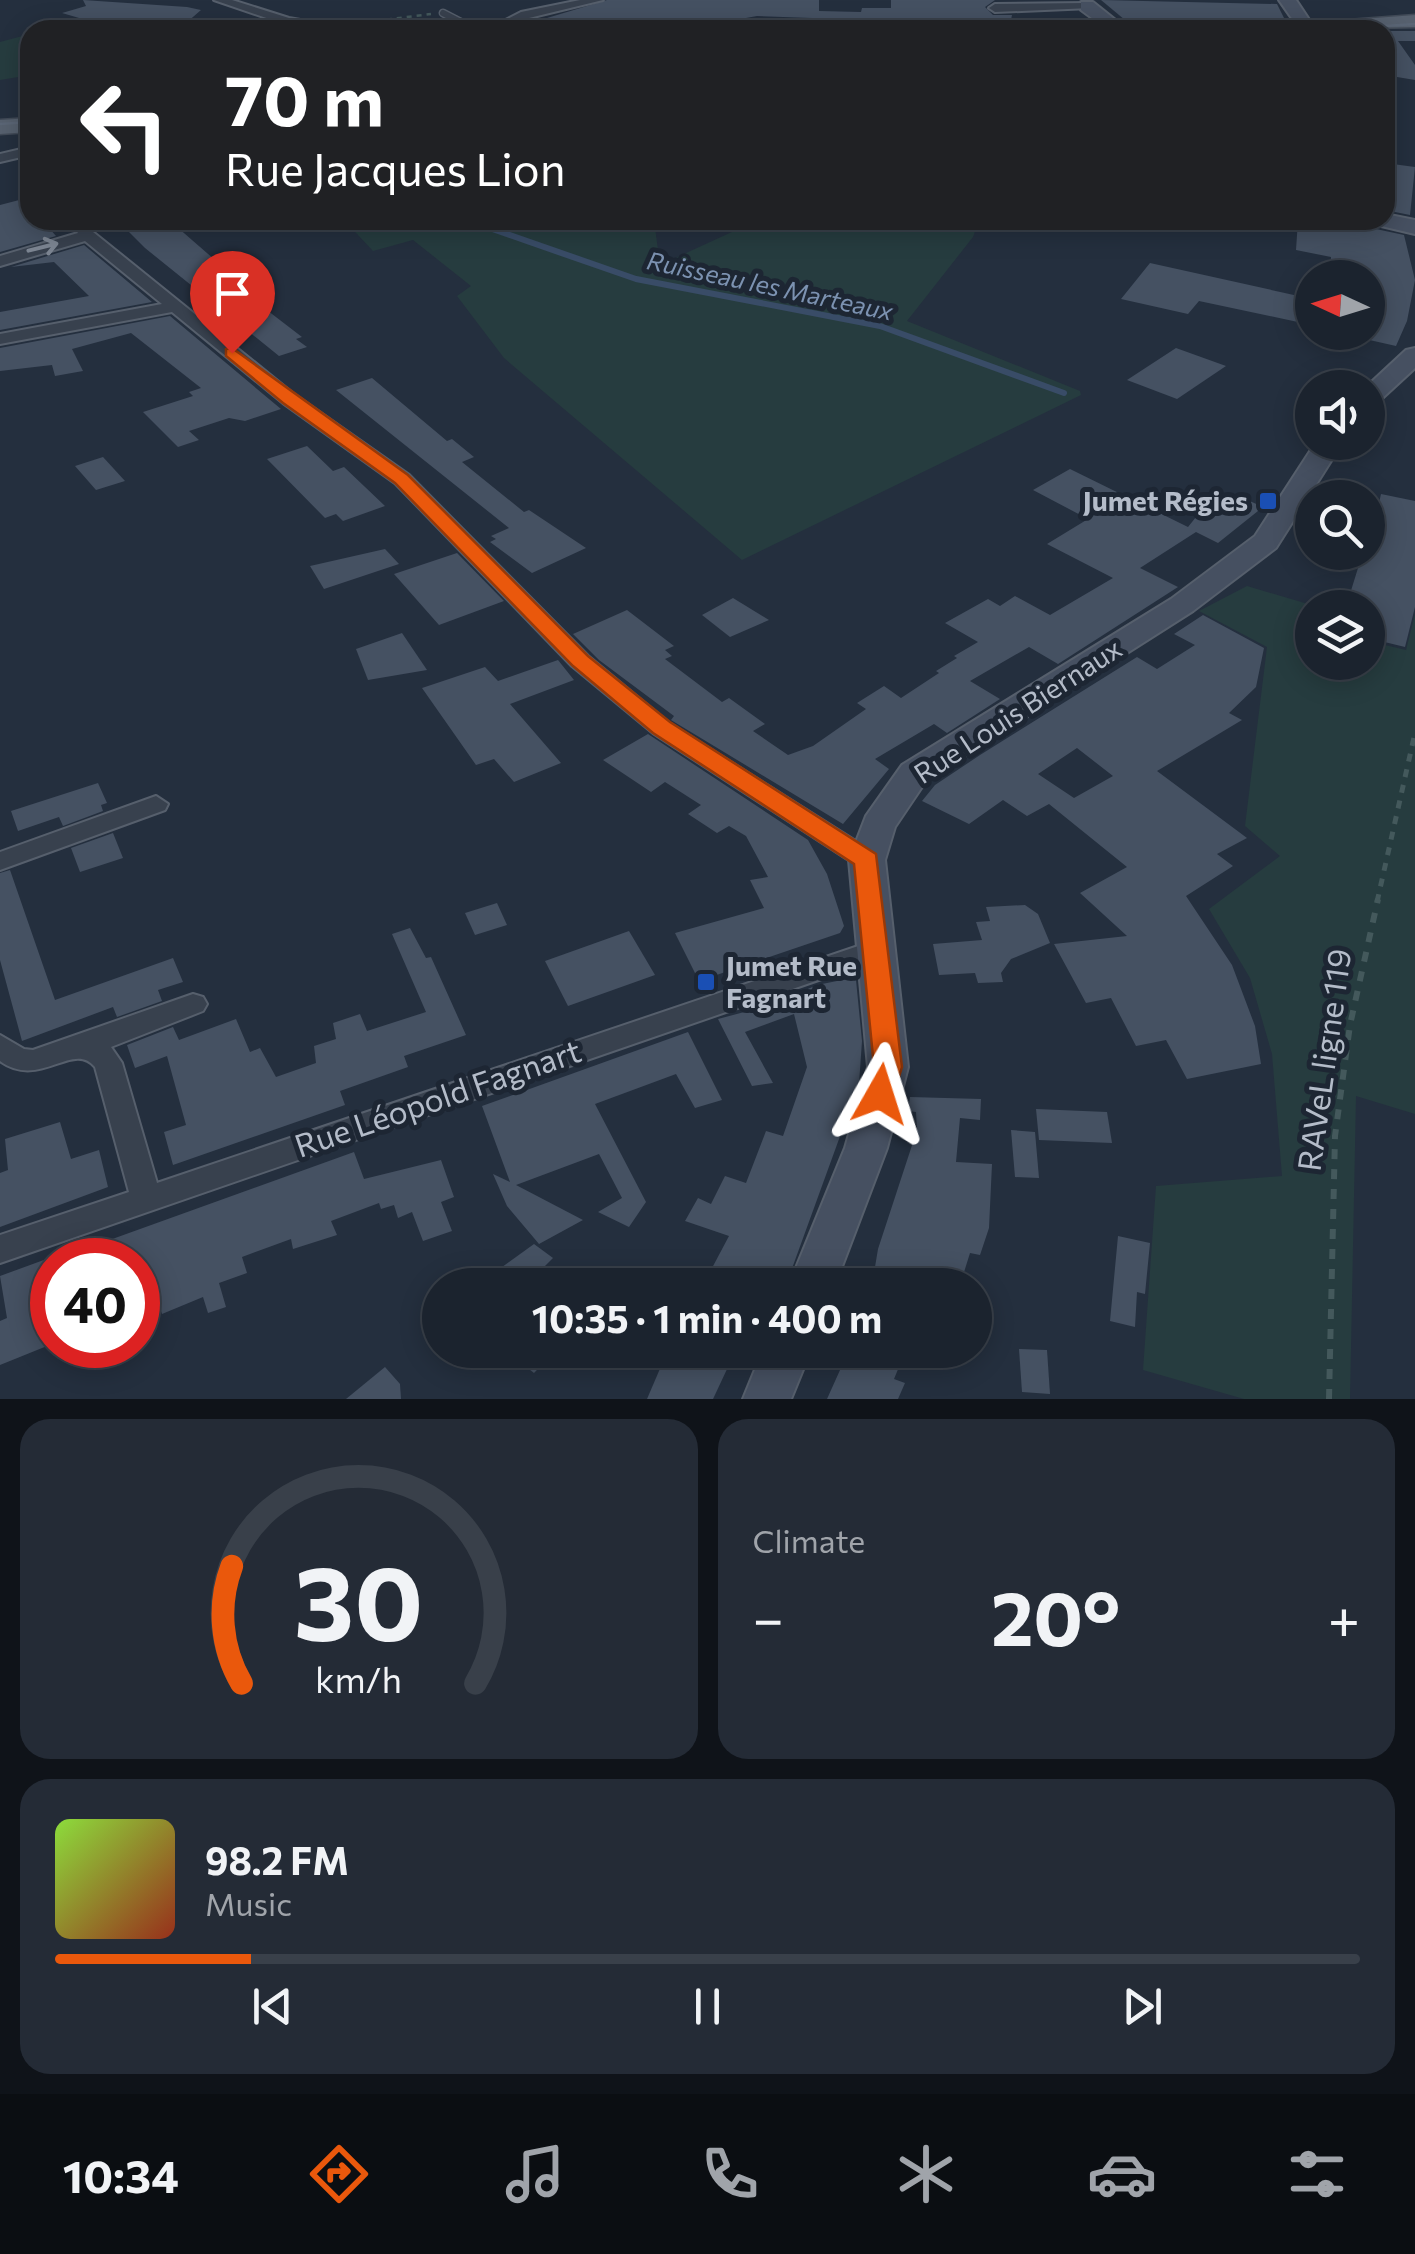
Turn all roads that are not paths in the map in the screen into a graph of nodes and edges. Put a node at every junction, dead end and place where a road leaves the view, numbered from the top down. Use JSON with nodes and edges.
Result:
{"nodes":[{"id":1,"x":220,"y":0,"type":"edge"},
{"id":2,"x":597,"y":0,"type":"edge"},
{"id":3,"x":1083,"y":3,"type":"edge"},
{"id":4,"x":996,"y":4,"type":"edge"},
{"id":5,"x":812,"y":7,"type":"dead end"},
{"id":6,"x":443,"y":14,"type":"road end"},
{"id":7,"x":287,"y":20,"type":"edge"},
{"id":8,"x":455,"y":20,"type":"edge"},
{"id":9,"x":513,"y":20,"type":"edge"},
{"id":10,"x":812,"y":20,"type":"edge"},
{"id":11,"x":1106,"y":20,"type":"edge"},
{"id":12,"x":77,"y":230,"type":"edge"},
{"id":13,"x":84,"y":230,"type":"edge"},
{"id":14,"x":0,"y":261,"type":"edge"},
{"id":15,"x":176,"y":306,"type":"junction"},
{"id":16,"x":0,"y":339,"type":"edge"},
{"id":17,"x":1414,"y":360,"type":"edge"},
{"id":18,"x":1385,"y":384,"type":"edge"},
{"id":19,"x":1318,"y":460,"type":"edge"},
{"id":20,"x":156,"y":804,"type":"dead end"},
{"id":21,"x":0,"y":860,"type":"edge"},
{"id":22,"x":867,"y":860,"type":"junction"},
{"id":23,"x":876,"y":950,"type":"junction"},
{"id":24,"x":193,"y":1004,"type":"dead end"},
{"id":25,"x":89,"y":1044,"type":"junction"},
{"id":26,"x":6,"y":1060,"type":"edge"},
{"id":27,"x":146,"y":1197,"type":"junction"},
{"id":28,"x":0,"y":1249,"type":"edge"},
{"id":29,"x":819,"y":1268,"type":"edge"},
{"id":30,"x":780,"y":1368,"type":"edge"},
{"id":31,"x":767,"y":1399,"type":"edge"}],
"edges":[{"from":1,"to":7,"type":"street"},
{"from":2,"to":9,"type":"street"},
{"from":3,"to":4,"type":"street"},
{"from":3,"to":11,"type":"street"},
{"from":5,"to":10,"type":"street"},
{"from":6,"to":8,"type":"lane"},
{"from":14,"to":12,"type":"street","one_way":true},
{"from":13,"to":15,"type":"street"},
{"from":15,"to":16,"type":"street"},
{"from":15,"to":22,"type":"street"},
{"from":17,"to":18,"type":"street"},
{"from":19,"to":22,"type":"street","name":"Rue Louis Biernaux"},
{"from":20,"to":21,"type":"street"},
{"from":22,"to":23,"type":"street","name":"Rue Louis Biernaux"},
{"from":23,"to":27,"type":"street","name":"Rue Léopold Fagnart"},
{"from":23,"to":29,"type":"street","name":"Rue Louis Biernaux"},
{"from":24,"to":25,"type":"street"},
{"from":25,"to":26,"type":"street"},
{"from":25,"to":27,"type":"street"},
{"from":27,"to":28,"type":"street","name":"Rue Léopold Fagnart"},
{"from":30,"to":31,"type":"street"}]}
